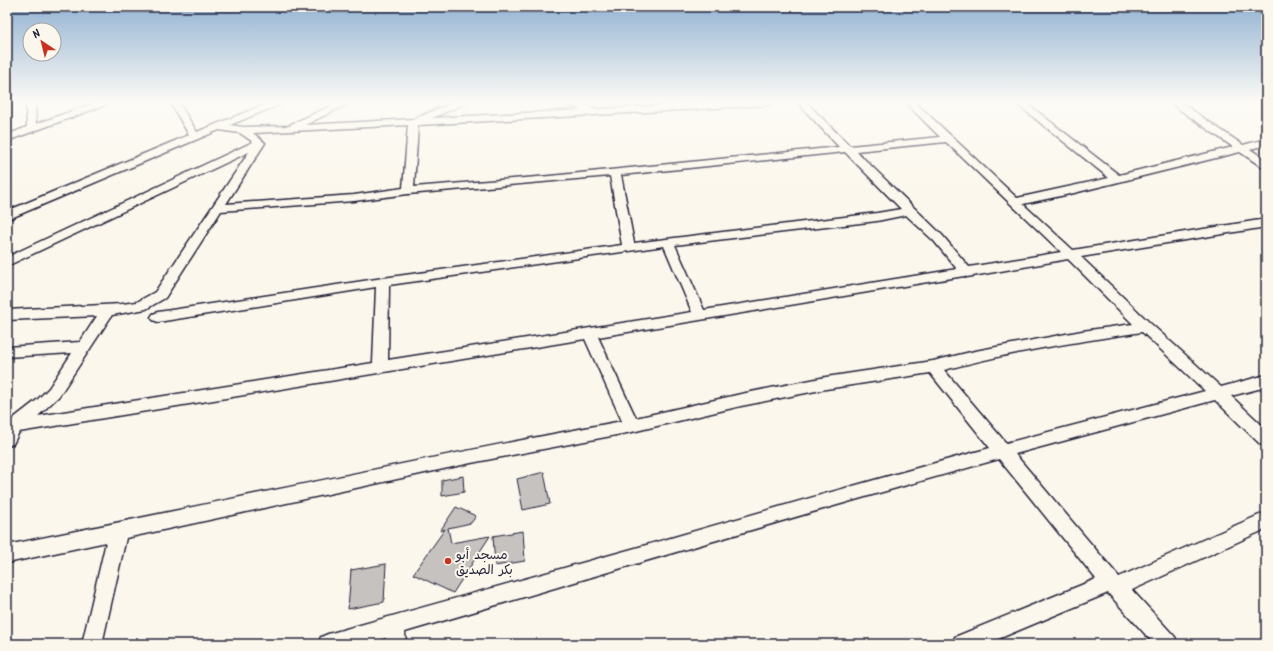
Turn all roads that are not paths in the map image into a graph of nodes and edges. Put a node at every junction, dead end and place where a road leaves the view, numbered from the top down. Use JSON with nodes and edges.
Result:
{"nodes":[{"id":1,"x":21,"y":132,"type":"edge"},
{"id":2,"x":192,"y":132,"type":"edge"},
{"id":3,"x":206,"y":132,"type":"edge"},
{"id":4,"x":246,"y":132,"type":"edge"},
{"id":5,"x":282,"y":132,"type":"edge"},
{"id":6,"x":412,"y":132,"type":"edge"},
{"id":7,"x":831,"y":132,"type":"edge"},
{"id":8,"x":941,"y":132,"type":"edge"},
{"id":9,"x":1058,"y":132,"type":"edge"},
{"id":10,"x":1219,"y":132,"type":"edge"},
{"id":11,"x":195,"y":137,"type":"junction"},
{"id":12,"x":7,"y":138,"type":"edge"},
{"id":13,"x":948,"y":139,"type":"junction"},
{"id":14,"x":1266,"y":142,"type":"edge"},
{"id":15,"x":260,"y":143,"type":"junction"},
{"id":16,"x":1242,"y":148,"type":"junction"},
{"id":17,"x":848,"y":149,"type":"junction"},
{"id":18,"x":1266,"y":165,"type":"edge"},
{"id":19,"x":615,"y":172,"type":"junction"},
{"id":20,"x":1116,"y":178,"type":"junction"},
{"id":21,"x":408,"y":191,"type":"junction"},
{"id":22,"x":1014,"y":202,"type":"junction"},
{"id":23,"x":216,"y":208,"type":"junction"},
{"id":24,"x":909,"y":211,"type":"junction"},
{"id":25,"x":7,"y":215,"type":"edge"},
{"id":26,"x":1266,"y":223,"type":"edge"},
{"id":27,"x":668,"y":242,"type":"junction"},
{"id":28,"x":629,"y":248,"type":"junction"},
{"id":29,"x":1071,"y":254,"type":"junction"},
{"id":30,"x":7,"y":262,"type":"edge"},
{"id":31,"x":967,"y":273,"type":"junction"},
{"id":32,"x":383,"y":282,"type":"junction"},
{"id":33,"x":108,"y":311,"type":"junction"},
{"id":34,"x":7,"y":315,"type":"edge"},
{"id":35,"x":700,"y":315,"type":"junction"},
{"id":36,"x":158,"y":317,"type":"dead end"},
{"id":37,"x":1144,"y":327,"type":"junction"},
{"id":38,"x":589,"y":332,"type":"junction"},
{"id":39,"x":85,"y":347,"type":"junction"},
{"id":40,"x":7,"y":352,"type":"edge"},
{"id":41,"x":380,"y":366,"type":"junction"},
{"id":42,"x":932,"y":367,"type":"junction"},
{"id":43,"x":1266,"y":382,"type":"edge"},
{"id":44,"x":1218,"y":393,"type":"junction"},
{"id":45,"x":632,"y":426,"type":"junction"},
{"id":46,"x":9,"y":431,"type":"edge"},
{"id":47,"x":1266,"y":440,"type":"edge"},
{"id":48,"x":1002,"y":451,"type":"junction"},
{"id":49,"x":1266,"y":520,"type":"edge"},
{"id":50,"x":118,"y":531,"type":"junction"},
{"id":51,"x":7,"y":554,"type":"edge"},
{"id":52,"x":1114,"y":585,"type":"junction"},
{"id":53,"x":395,"y":624,"type":"junction"},
{"id":54,"x":92,"y":644,"type":"edge"},
{"id":55,"x":328,"y":644,"type":"edge"},
{"id":56,"x":396,"y":644,"type":"edge"},
{"id":57,"x":962,"y":644,"type":"edge"},
{"id":58,"x":1168,"y":644,"type":"edge"}],
"edges":[{"from":1,"to":12,"type":"street"},
{"from":2,"to":11,"type":"street"},
{"from":3,"to":11,"type":"street"},
{"from":4,"to":15,"type":"street"},
{"from":5,"to":15,"type":"street"},
{"from":6,"to":21,"type":"street"},
{"from":7,"to":17,"type":"street"},
{"from":8,"to":13,"type":"street"},
{"from":9,"to":20,"type":"street"},
{"from":10,"to":16,"type":"street"},
{"from":11,"to":25,"type":"street"},
{"from":13,"to":17,"type":"street"},
{"from":13,"to":22,"type":"street"},
{"from":14,"to":16,"type":"street"},
{"from":15,"to":23,"type":"street"},
{"from":15,"to":30,"type":"street"},
{"from":16,"to":18,"type":"street"},
{"from":16,"to":20,"type":"street"},
{"from":17,"to":19,"type":"street"},
{"from":17,"to":24,"type":"street"},
{"from":19,"to":21,"type":"street"},
{"from":19,"to":28,"type":"street"},
{"from":20,"to":22,"type":"street"},
{"from":21,"to":23,"type":"street"},
{"from":22,"to":29,"type":"street"},
{"from":23,"to":33,"type":"street"},
{"from":24,"to":27,"type":"street"},
{"from":24,"to":31,"type":"street"},
{"from":26,"to":29,"type":"street"},
{"from":27,"to":28,"type":"street"},
{"from":27,"to":35,"type":"street"},
{"from":28,"to":32,"type":"street"},
{"from":29,"to":31,"type":"street"},
{"from":29,"to":37,"type":"street"},
{"from":31,"to":35,"type":"street"},
{"from":32,"to":36,"type":"street"},
{"from":32,"to":41,"type":"street"},
{"from":33,"to":34,"type":"street"},
{"from":33,"to":39,"type":"street"},
{"from":35,"to":38,"type":"street"},
{"from":37,"to":42,"type":"street"},
{"from":37,"to":44,"type":"street"},
{"from":38,"to":41,"type":"street"},
{"from":38,"to":45,"type":"street"},
{"from":39,"to":40,"type":"street"},
{"from":39,"to":46,"type":"street"},
{"from":41,"to":46,"type":"street"},
{"from":42,"to":45,"type":"street"},
{"from":42,"to":48,"type":"street"},
{"from":43,"to":44,"type":"street"},
{"from":44,"to":47,"type":"street"},
{"from":44,"to":48,"type":"street"},
{"from":45,"to":50,"type":"street"},
{"from":48,"to":52,"type":"street"},
{"from":48,"to":53,"type":"street"},
{"from":49,"to":52,"type":"street"},
{"from":50,"to":51,"type":"street"},
{"from":50,"to":54,"type":"street"},
{"from":52,"to":57,"type":"street"},
{"from":52,"to":58,"type":"street"},
{"from":53,"to":55,"type":"street"},
{"from":53,"to":56,"type":"street"}]}
